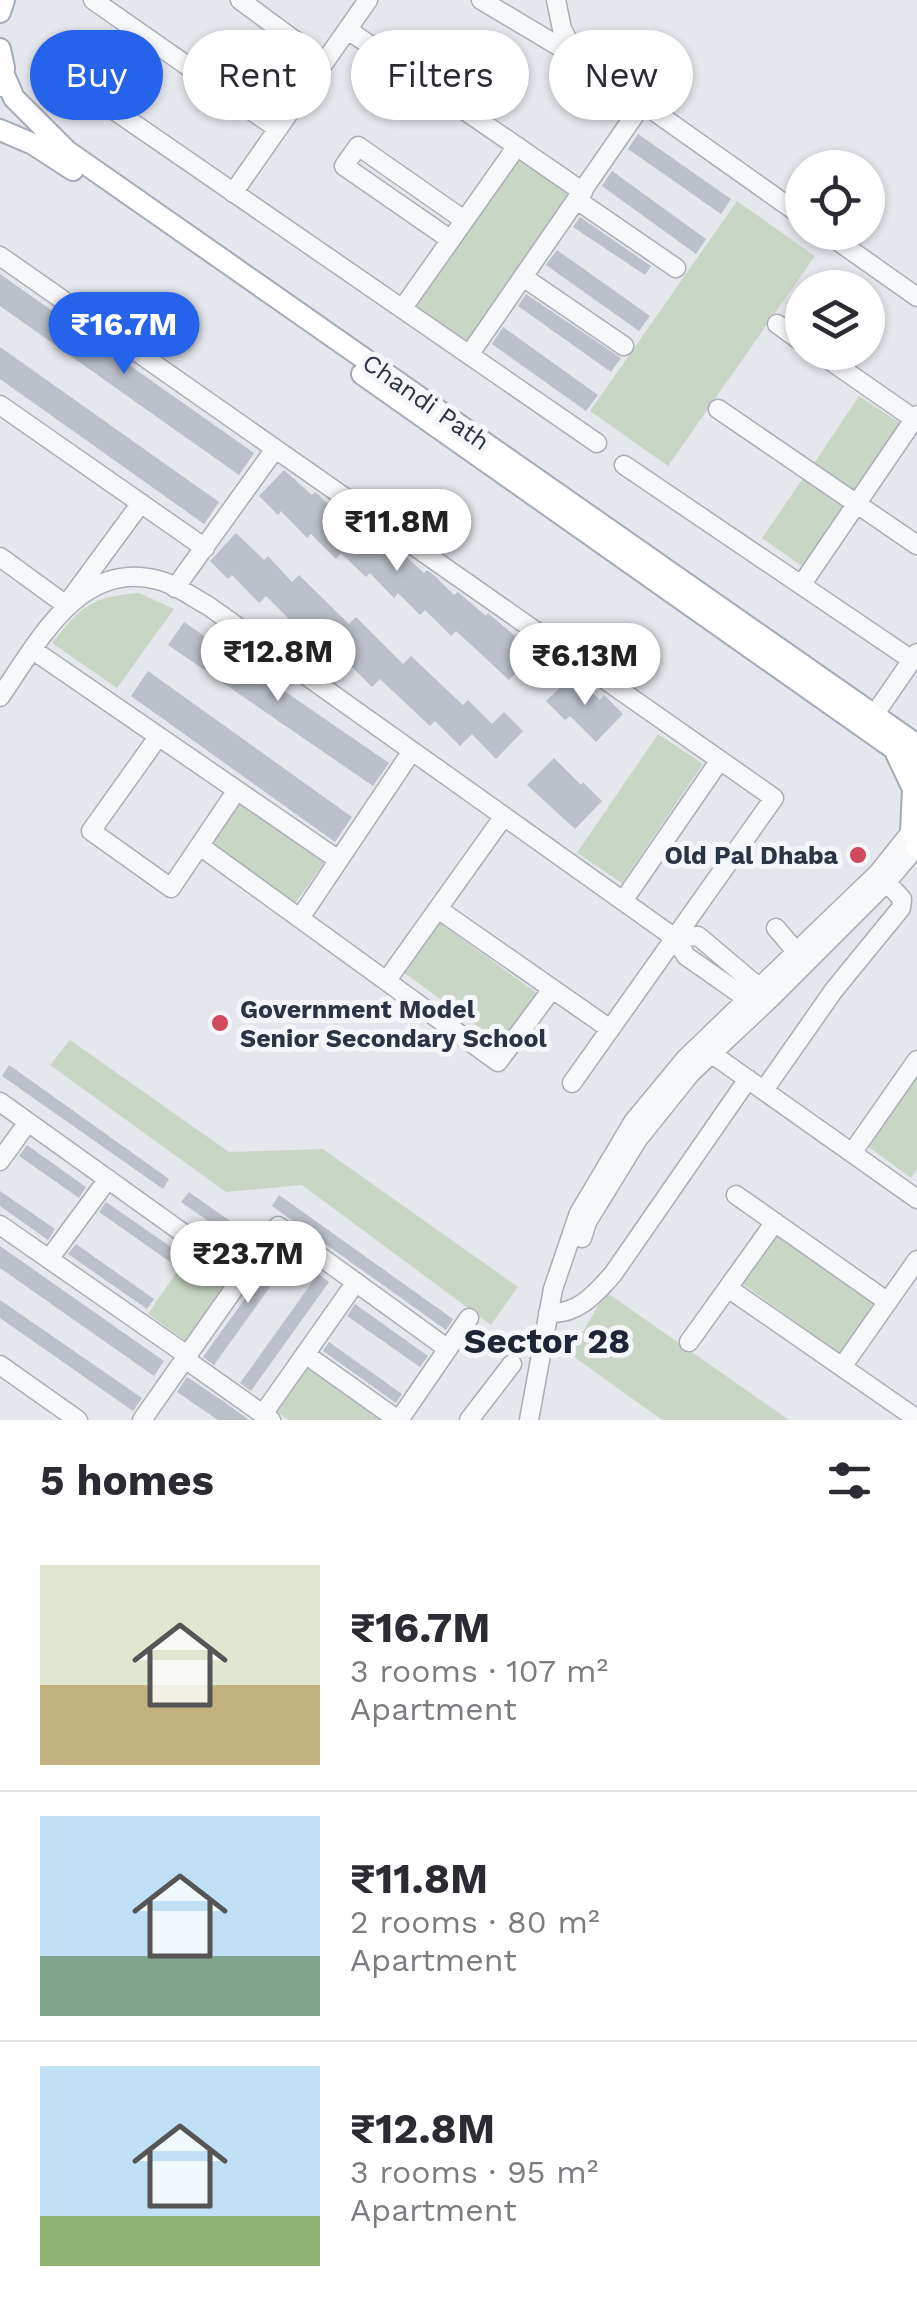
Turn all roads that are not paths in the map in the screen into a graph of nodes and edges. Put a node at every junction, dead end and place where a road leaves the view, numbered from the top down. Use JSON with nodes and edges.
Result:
{"nodes":[{"id":1,"x":4,"y":0,"type":"edge"},
{"id":2,"x":93,"y":0,"type":"edge"},
{"id":3,"x":240,"y":0,"type":"edge"},
{"id":4,"x":368,"y":0,"type":"edge"},
{"id":5,"x":480,"y":0,"type":"edge"},
{"id":6,"x":556,"y":0,"type":"edge"},
{"id":7,"x":0,"y":12,"type":"edge"},
{"id":8,"x":281,"y":30,"type":"edge"},
{"id":9,"x":348,"y":30,"type":"junction"},
{"id":10,"x":563,"y":30,"type":"edge"},
{"id":11,"x":549,"y":40,"type":"edge"},
{"id":12,"x":0,"y":48,"type":"edge"},
{"id":13,"x":331,"y":53,"type":"edge"},
{"id":14,"x":2,"y":84,"type":"edge"},
{"id":15,"x":128,"y":120,"type":"edge"},
{"id":16,"x":284,"y":120,"type":"edge"},
{"id":17,"x":631,"y":120,"type":"edge"},
{"id":18,"x":667,"y":120,"type":"edge"},
{"id":19,"x":278,"y":129,"type":"junction"},
{"id":20,"x":0,"y":130,"type":"edge"},
{"id":21,"x":517,"y":146,"type":"junction"},
{"id":22,"x":233,"y":193,"type":"junction"},
{"id":23,"x":580,"y":196,"type":"junction"},
{"id":24,"x":785,"y":204,"type":"edge"},
{"id":25,"x":464,"y":220,"type":"junction"},
{"id":26,"x":451,"y":240,"type":"junction"},
{"id":27,"x":851,"y":250,"type":"edge"},
{"id":28,"x":0,"y":256,"type":"edge"},
{"id":29,"x":676,"y":268,"type":"dead end"},
{"id":30,"x":524,"y":277,"type":"junction"},
{"id":31,"x":917,"y":297,"type":"edge"},
{"id":32,"x":402,"y":309,"type":"junction"},
{"id":33,"x":777,"y":324,"type":"dead end"},
{"id":34,"x":785,"y":330,"type":"edge"},
{"id":35,"x":624,"y":346,"type":"dead end"},
{"id":36,"x":469,"y":356,"type":"junction"},
{"id":37,"x":844,"y":370,"type":"edge"},
{"id":38,"x":0,"y":404,"type":"edge"},
{"id":39,"x":718,"y":409,"type":"dead end"},
{"id":40,"x":916,"y":419,"type":"edge"},
{"id":41,"x":597,"y":443,"type":"dead end"},
{"id":42,"x":275,"y":449,"type":"junction"},
{"id":43,"x":624,"y":465,"type":"dead end"},
{"id":44,"x":142,"y":503,"type":"junction"},
{"id":45,"x":857,"y":504,"type":"junction"},
{"id":46,"x":917,"y":545,"type":"edge"},
{"id":47,"x":205,"y":548,"type":"junction"},
{"id":48,"x":0,"y":556,"type":"edge"},
{"id":49,"x":802,"y":584,"type":"junction"},
{"id":50,"x":175,"y":588,"type":"junction"},
{"id":51,"x":66,"y":605,"type":"junction"},
{"id":52,"x":33,"y":650,"type":"junction"},
{"id":53,"x":914,"y":656,"type":"edge"},
{"id":54,"x":0,"y":697,"type":"edge"},
{"id":55,"x":874,"y":714,"type":"junction"},
{"id":56,"x":158,"y":736,"type":"junction"},
{"id":57,"x":909,"y":743,"type":"edge"},
{"id":58,"x":412,"y":751,"type":"junction"},
{"id":59,"x":720,"y":760,"type":"junction"},
{"id":60,"x":917,"y":765,"type":"edge"},
{"id":61,"x":237,"y":790,"type":"junction"},
{"id":62,"x":504,"y":816,"type":"junction"},
{"id":63,"x":916,"y":839,"type":"edge"},
{"id":64,"x":200,"y":846,"type":"junction"},
{"id":65,"x":337,"y":859,"type":"junction"},
{"id":66,"x":882,"y":878,"type":"junction"},
{"id":67,"x":624,"y":901,"type":"junction"},
{"id":68,"x":438,"y":909,"type":"junction"},
{"id":69,"x":300,"y":918,"type":"junction"},
{"id":70,"x":776,"y":928,"type":"dead end"},
{"id":71,"x":676,"y":938,"type":"junction"},
{"id":72,"x":801,"y":958,"type":"junction"},
{"id":73,"x":387,"y":980,"type":"junction"},
{"id":74,"x":552,"y":988,"type":"junction"},
{"id":75,"x":761,"y":998,"type":"junction"},
{"id":76,"x":610,"y":1029,"type":"junction"},
{"id":77,"x":706,"y":1050,"type":"junction"},
{"id":78,"x":917,"y":1060,"type":"edge"},
{"id":79,"x":572,"y":1083,"type":"dead end"},
{"id":80,"x":756,"y":1085,"type":"junction"},
{"id":81,"x":0,"y":1102,"type":"edge"},
{"id":82,"x":28,"y":1122,"type":"junction"},
{"id":83,"x":852,"y":1152,"type":"junction"},
{"id":84,"x":0,"y":1161,"type":"edge"},
{"id":85,"x":108,"y":1179,"type":"junction"},
{"id":86,"x":736,"y":1194,"type":"dead end"},
{"id":87,"x":917,"y":1198,"type":"edge"},
{"id":88,"x":775,"y":1222,"type":"junction"},
{"id":89,"x":0,"y":1224,"type":"edge"},
{"id":90,"x":49,"y":1259,"type":"junction"},
{"id":91,"x":917,"y":1260,"type":"edge"},
{"id":92,"x":243,"y":1276,"type":"junction"},
{"id":93,"x":356,"y":1282,"type":"junction"},
{"id":94,"x":728,"y":1288,"type":"junction"},
{"id":95,"x":888,"y":1302,"type":"junction"},
{"id":96,"x":554,"y":1313,"type":"junction"},
{"id":97,"x":469,"y":1318,"type":"dead end"},
{"id":98,"x":689,"y":1342,"type":"dead end"},
{"id":99,"x":448,"y":1350,"type":"junction"},
{"id":100,"x":305,"y":1354,"type":"junction"},
{"id":101,"x":186,"y":1357,"type":"junction"},
{"id":102,"x":512,"y":1364,"type":"dead end"},
{"id":103,"x":0,"y":1365,"type":"edge"},
{"id":104,"x":842,"y":1367,"type":"junction"},
{"id":105,"x":267,"y":1417,"type":"edge"},
{"id":106,"x":78,"y":1420,"type":"edge"},
{"id":107,"x":142,"y":1420,"type":"edge"},
{"id":108,"x":399,"y":1420,"type":"edge"},
{"id":109,"x":469,"y":1420,"type":"edge"},
{"id":110,"x":529,"y":1420,"type":"edge"},
{"id":111,"x":540,"y":1420,"type":"edge"},
{"id":112,"x":917,"y":1420,"type":"edge"}],
"edges":[{"from":1,"to":7,"type":"main road"},
{"from":2,"to":19,"type":"street"},
{"from":3,"to":8,"type":"street"},
{"from":4,"to":9,"type":"street"},
{"from":5,"to":11,"type":"street"},
{"from":6,"to":10,"type":"street"},
{"from":9,"to":13,"type":"street"},
{"from":9,"to":21,"type":"street"},
{"from":12,"to":14,"type":"main road"},
{"from":14,"to":55,"type":"main road","name":"Chandi Path"},
{"from":15,"to":22,"type":"street"},
{"from":16,"to":19,"type":"street"},
{"from":17,"to":23,"type":"street"},
{"from":18,"to":24,"type":"street"},
{"from":19,"to":22,"type":"street"},
{"from":20,"to":57,"type":"main road","name":"Chandi Path"},
{"from":21,"to":23,"type":"street"},
{"from":21,"to":25,"type":"street"},
{"from":22,"to":32,"type":"street"},
{"from":23,"to":29,"type":"street"},
{"from":23,"to":30,"type":"street"},
{"from":25,"to":26,"type":"street"},
{"from":25,"to":26,"type":"street"},
{"from":26,"to":32,"type":"street"},
{"from":27,"to":31,"type":"street"},
{"from":28,"to":42,"type":"street"},
{"from":30,"to":35,"type":"street"},
{"from":30,"to":36,"type":"street"},
{"from":32,"to":36,"type":"street"},
{"from":33,"to":34,"type":"street"},
{"from":36,"to":41,"type":"street"},
{"from":37,"to":40,"type":"street"},
{"from":38,"to":44,"type":"street"},
{"from":39,"to":45,"type":"street"},
{"from":40,"to":45,"type":"street"},
{"from":42,"to":47,"type":"street"},
{"from":42,"to":59,"type":"street"},
{"from":43,"to":49,"type":"street"},
{"from":44,"to":47,"type":"street"},
{"from":44,"to":51,"type":"street"},
{"from":45,"to":46,"type":"street"},
{"from":45,"to":49,"type":"street"},
{"from":47,"to":50,"type":"street"},
{"from":48,"to":51,"type":"street"},
{"from":49,"to":53,"type":"street"},
{"from":50,"to":51,"type":"street"},
{"from":50,"to":58,"type":"street"},
{"from":51,"to":52,"type":"street"},
{"from":52,"to":54,"type":"street"},
{"from":52,"to":56,"type":"street"},
{"from":53,"to":55,"type":"street"},
{"from":55,"to":57,"type":"main road","name":"Chandi Path"},
{"from":56,"to":61,"type":"street"},
{"from":56,"to":64,"type":"street"},
{"from":57,"to":60,"type":"main road","name":"Chandi Path"},
{"from":57,"to":63,"type":"main road"},
{"from":58,"to":62,"type":"street"},
{"from":58,"to":65,"type":"street"},
{"from":59,"to":67,"type":"street"},
{"from":59,"to":71,"type":"street"},
{"from":61,"to":64,"type":"street"},
{"from":61,"to":65,"type":"street"},
{"from":62,"to":67,"type":"street"},
{"from":62,"to":68,"type":"street"},
{"from":63,"to":66,"type":"street"},
{"from":64,"to":69,"type":"street"},
{"from":65,"to":69,"type":"street"},
{"from":66,"to":72,"type":"street"},
{"from":66,"to":80,"type":"street"},
{"from":67,"to":71,"type":"street"},
{"from":68,"to":73,"type":"street"},
{"from":68,"to":74,"type":"street"},
{"from":69,"to":73,"type":"street"},
{"from":70,"to":72,"type":"street"},
{"from":71,"to":75,"type":"street"},
{"from":71,"to":76,"type":"street"},
{"from":72,"to":75,"type":"street"},
{"from":73,"to":74,"type":"street"},
{"from":74,"to":76,"type":"street"},
{"from":75,"to":77,"type":"street"},
{"from":76,"to":79,"type":"street"},
{"from":77,"to":80,"type":"street"},
{"from":77,"to":96,"type":"street"},
{"from":78,"to":83,"type":"street"},
{"from":80,"to":83,"type":"street"},
{"from":80,"to":96,"type":"street"},
{"from":81,"to":82,"type":"street"},
{"from":82,"to":84,"type":"street"},
{"from":82,"to":85,"type":"street"},
{"from":83,"to":87,"type":"street"},
{"from":85,"to":90,"type":"street"},
{"from":85,"to":92,"type":"street"},
{"from":86,"to":88,"type":"street"},
{"from":88,"to":94,"type":"street"},
{"from":88,"to":95,"type":"street"},
{"from":89,"to":90,"type":"street"},
{"from":90,"to":101,"type":"street"},
{"from":91,"to":95,"type":"street"},
{"from":92,"to":93,"type":"street"},
{"from":92,"to":101,"type":"street"},
{"from":93,"to":99,"type":"street"},
{"from":93,"to":100,"type":"street"},
{"from":94,"to":98,"type":"street"},
{"from":94,"to":104,"type":"street"},
{"from":95,"to":104,"type":"street"},
{"from":96,"to":110,"type":"street"},
{"from":96,"to":111,"type":"street"},
{"from":97,"to":99,"type":"street"},
{"from":99,"to":108,"type":"street"},
{"from":100,"to":105,"type":"street"},
{"from":100,"to":108,"type":"street"},
{"from":101,"to":105,"type":"street"},
{"from":101,"to":107,"type":"street"},
{"from":102,"to":109,"type":"street"},
{"from":103,"to":106,"type":"street"},
{"from":104,"to":112,"type":"street"}]}
